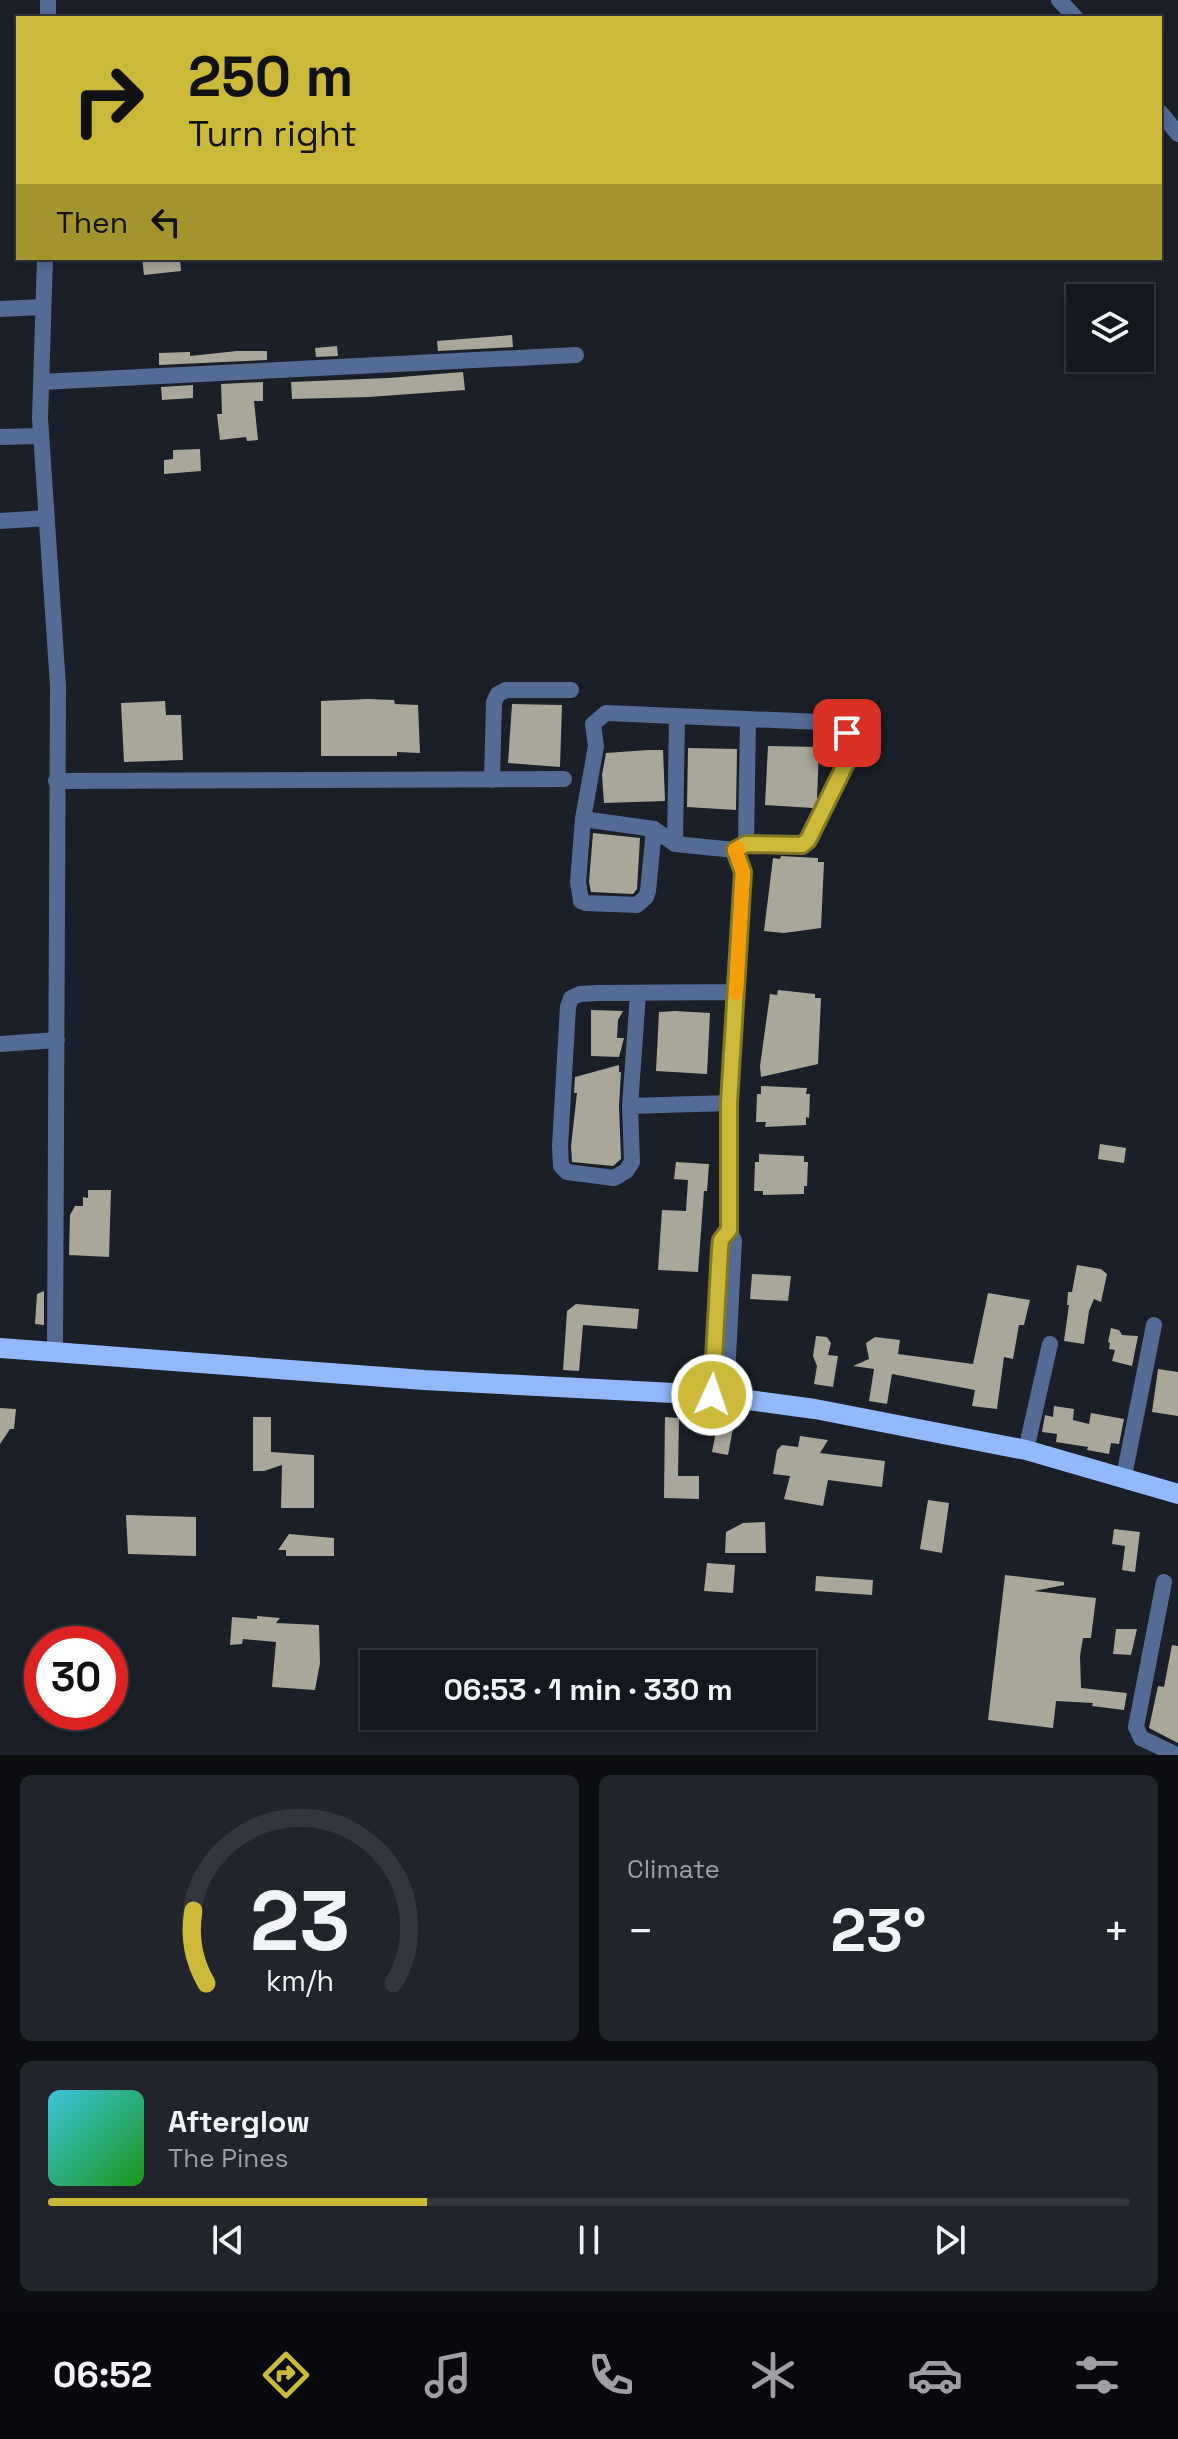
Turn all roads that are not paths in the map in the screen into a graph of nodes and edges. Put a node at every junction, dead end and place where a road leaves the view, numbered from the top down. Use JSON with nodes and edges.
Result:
{"nodes":[{"id":1,"x":1059,"y":0,"type":"edge"},
{"id":2,"x":1074,"y":16,"type":"edge"},
{"id":3,"x":1162,"y":114,"type":"edge"},
{"id":4,"x":1178,"y":134,"type":"edge"},
{"id":5,"x":45,"y":260,"type":"edge"},
{"id":6,"x":43,"y":307,"type":"junction"},
{"id":7,"x":0,"y":309,"type":"edge"},
{"id":8,"x":576,"y":355,"type":"dead end"},
{"id":9,"x":41,"y":382,"type":"junction"},
{"id":10,"x":41,"y":436,"type":"junction"},
{"id":11,"x":0,"y":437,"type":"edge"},
{"id":12,"x":47,"y":518,"type":"junction"},
{"id":13,"x":0,"y":521,"type":"edge"},
{"id":14,"x":571,"y":690,"type":"dead end"},
{"id":15,"x":677,"y":716,"type":"junction"},
{"id":16,"x":748,"y":720,"type":"junction"},
{"id":17,"x":564,"y":779,"type":"dead end"},
{"id":18,"x":492,"y":780,"type":"junction"},
{"id":19,"x":56,"y":781,"type":"junction"},
{"id":20,"x":583,"y":819,"type":"junction"},
{"id":21,"x":654,"y":829,"type":"junction"},
{"id":22,"x":675,"y":844,"type":"junction"},
{"id":23,"x":740,"y":847,"type":"junction"},
{"id":24,"x":736,"y":992,"type":"junction"},
{"id":25,"x":638,"y":994,"type":"junction"},
{"id":26,"x":57,"y":1040,"type":"junction"},
{"id":27,"x":0,"y":1044,"type":"edge"},
{"id":28,"x":729,"y":1103,"type":"junction"},
{"id":29,"x":630,"y":1106,"type":"junction"},
{"id":30,"x":1154,"y":1325,"type":"dead end"},
{"id":31,"x":1050,"y":1344,"type":"dead end"},
{"id":32,"x":0,"y":1348,"type":"edge"},
{"id":33,"x":55,"y":1354,"type":"junction"},
{"id":34,"x":719,"y":1396,"type":"junction"},
{"id":35,"x":1026,"y":1450,"type":"junction"},
{"id":36,"x":1124,"y":1476,"type":"junction"},
{"id":37,"x":1178,"y":1494,"type":"edge"},
{"id":38,"x":1164,"y":1582,"type":"dead end"},
{"id":39,"x":1177,"y":1755,"type":"edge"}],
"edges":[{"from":1,"to":2,"type":"street"},
{"from":3,"to":4,"type":"street"},
{"from":5,"to":6,"type":"street"},
{"from":6,"to":7,"type":"street"},
{"from":6,"to":9,"type":"street"},
{"from":8,"to":9,"type":"street"},
{"from":9,"to":10,"type":"street"},
{"from":10,"to":11,"type":"street"},
{"from":10,"to":12,"type":"street"},
{"from":12,"to":13,"type":"street"},
{"from":12,"to":19,"type":"street"},
{"from":14,"to":18,"type":"street"},
{"from":15,"to":16,"type":"street"},
{"from":15,"to":20,"type":"street"},
{"from":15,"to":22,"type":"street"},
{"from":16,"to":23,"type":"street"},
{"from":16,"to":23,"type":"street"},
{"from":17,"to":18,"type":"street"},
{"from":18,"to":19,"type":"street"},
{"from":19,"to":26,"type":"street"},
{"from":20,"to":21,"type":"street"},
{"from":20,"to":21,"type":"street"},
{"from":21,"to":22,"type":"street"},
{"from":22,"to":23,"type":"street"},
{"from":23,"to":24,"type":"street"},
{"from":24,"to":25,"type":"street"},
{"from":24,"to":28,"type":"street"},
{"from":25,"to":29,"type":"street"},
{"from":25,"to":29,"type":"street"},
{"from":26,"to":27,"type":"street"},
{"from":26,"to":33,"type":"street"},
{"from":28,"to":29,"type":"street"},
{"from":28,"to":34,"type":"street"},
{"from":30,"to":36,"type":"street"},
{"from":31,"to":35,"type":"street"},
{"from":32,"to":33,"type":"main road"},
{"from":33,"to":34,"type":"main road"},
{"from":34,"to":35,"type":"main road"},
{"from":35,"to":36,"type":"main road"},
{"from":36,"to":37,"type":"main road"},
{"from":38,"to":39,"type":"street"}]}
